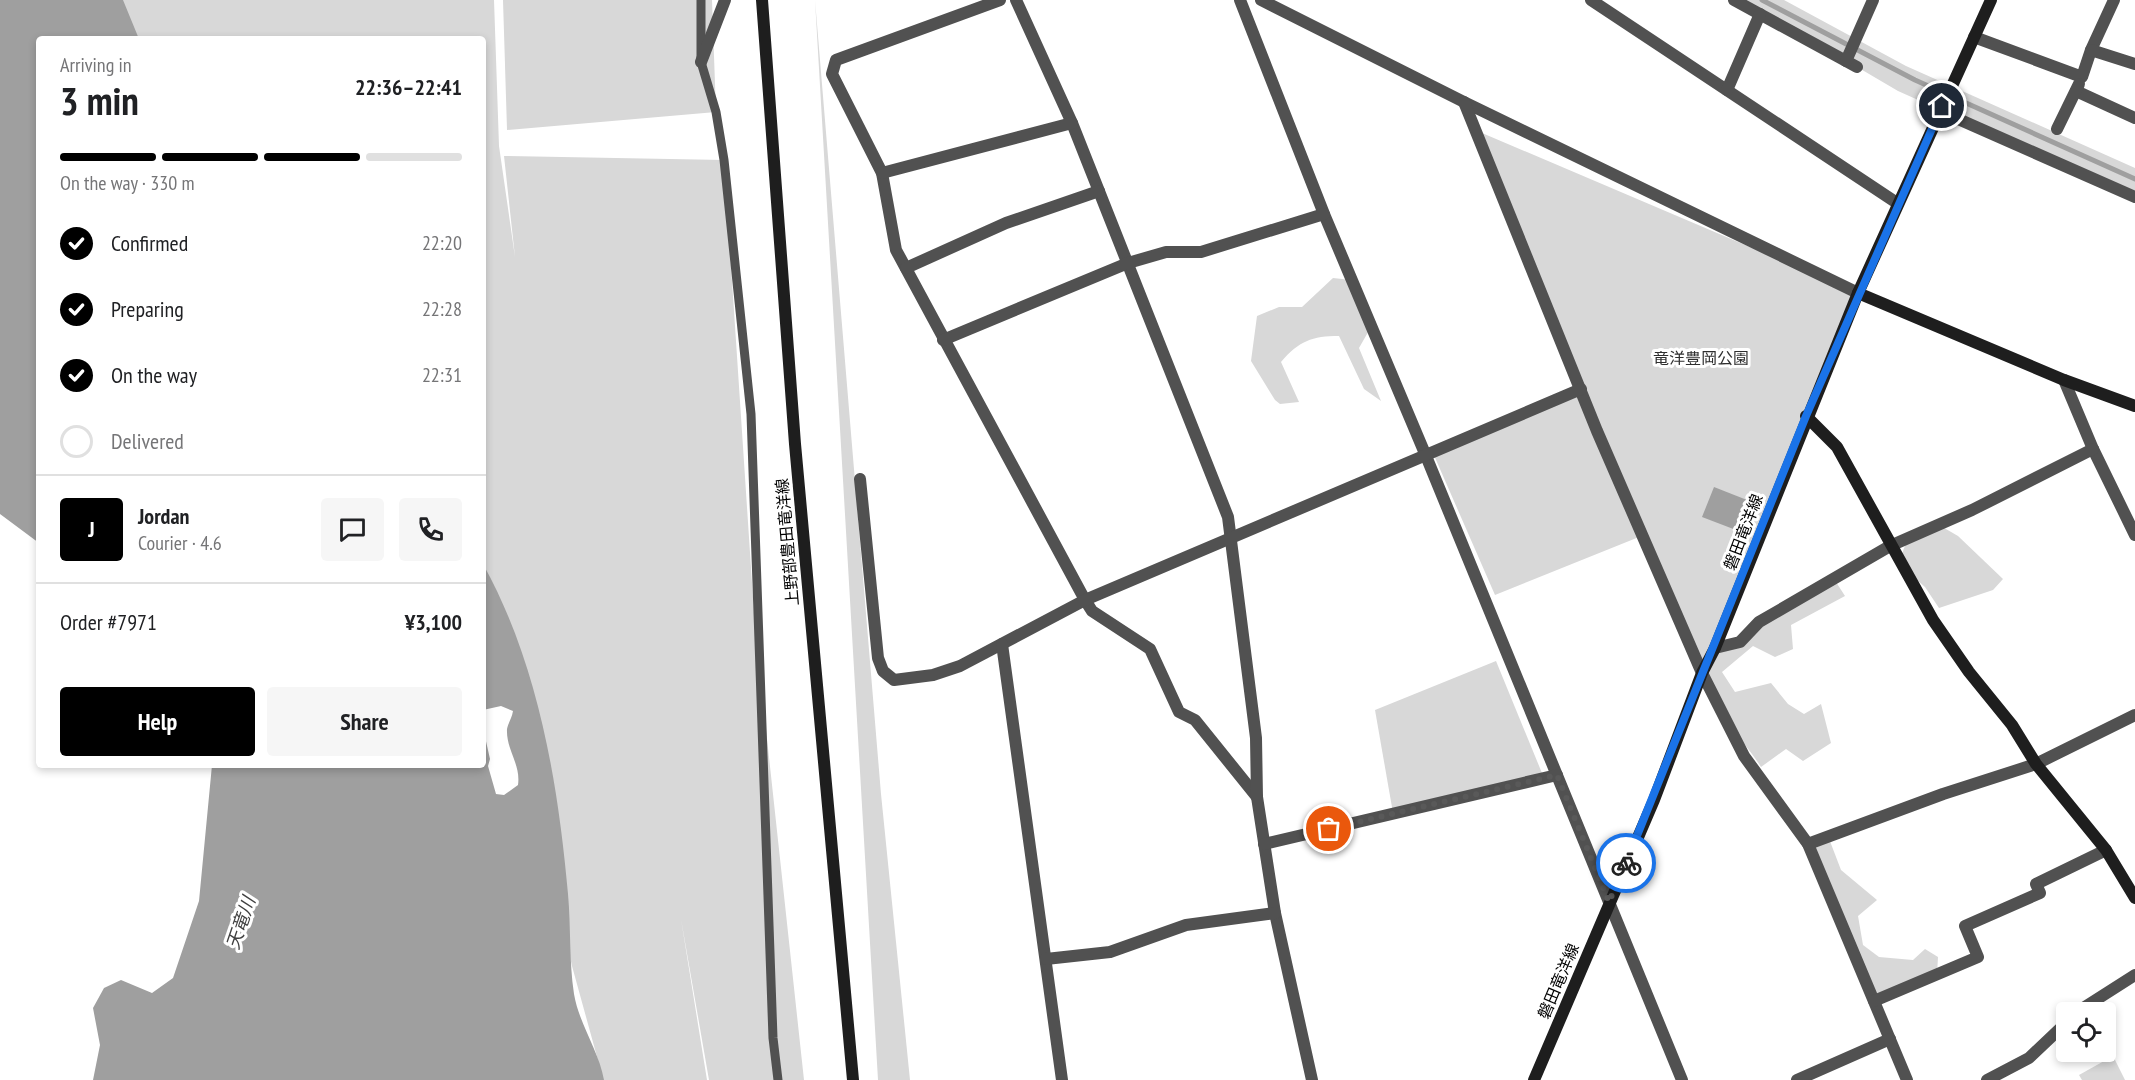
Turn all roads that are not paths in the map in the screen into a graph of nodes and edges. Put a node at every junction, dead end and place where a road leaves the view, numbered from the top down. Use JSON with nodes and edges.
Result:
{"nodes":[{"id":1,"x":701,"y":0,"type":"edge"},
{"id":2,"x":725,"y":0,"type":"edge"},
{"id":3,"x":762,"y":0,"type":"edge"},
{"id":4,"x":1000,"y":0,"type":"edge"},
{"id":5,"x":1016,"y":0,"type":"edge"},
{"id":6,"x":1240,"y":0,"type":"edge"},
{"id":7,"x":1261,"y":0,"type":"edge"},
{"id":8,"x":1591,"y":0,"type":"edge"},
{"id":9,"x":1734,"y":0,"type":"edge"},
{"id":10,"x":1873,"y":0,"type":"edge"},
{"id":11,"x":1991,"y":0,"type":"edge"},
{"id":12,"x":2114,"y":0,"type":"edge"},
{"id":13,"x":1760,"y":14,"type":"junction"},
{"id":14,"x":1974,"y":37,"type":"junction"},
{"id":15,"x":2091,"y":50,"type":"junction"},
{"id":16,"x":701,"y":62,"type":"junction"},
{"id":17,"x":2135,"y":64,"type":"edge"},
{"id":18,"x":2082,"y":77,"type":"junction"},
{"id":19,"x":1727,"y":90,"type":"junction"},
{"id":20,"x":2076,"y":91,"type":"junction"},
{"id":21,"x":1464,"y":102,"type":"junction"},
{"id":22,"x":1941,"y":108,"type":"junction"},
{"id":23,"x":2135,"y":118,"type":"edge"},
{"id":24,"x":1072,"y":123,"type":"junction"},
{"id":25,"x":2057,"y":129,"type":"dead end"},
{"id":26,"x":882,"y":173,"type":"junction"},
{"id":27,"x":1099,"y":191,"type":"junction"},
{"id":28,"x":2135,"y":197,"type":"edge"},
{"id":29,"x":1897,"y":203,"type":"junction"},
{"id":30,"x":1323,"y":214,"type":"junction"},
{"id":31,"x":1128,"y":263,"type":"junction"},
{"id":32,"x":906,"y":268,"type":"junction"},
{"id":33,"x":1858,"y":293,"type":"junction"},
{"id":34,"x":943,"y":340,"type":"junction"},
{"id":35,"x":2064,"y":380,"type":"junction"},
{"id":36,"x":1581,"y":389,"type":"junction"},
{"id":37,"x":2135,"y":406,"type":"edge"},
{"id":38,"x":1806,"y":416,"type":"junction"},
{"id":39,"x":2093,"y":449,"type":"junction"},
{"id":40,"x":1426,"y":456,"type":"junction"},
{"id":41,"x":860,"y":478,"type":"dead end"},
{"id":42,"x":2135,"y":535,"type":"edge"},
{"id":43,"x":1232,"y":536,"type":"junction"},
{"id":44,"x":1890,"y":546,"type":"junction"},
{"id":45,"x":1085,"y":600,"type":"junction"},
{"id":46,"x":1002,"y":644,"type":"junction"},
{"id":47,"x":1715,"y":648,"type":"junction"},
{"id":48,"x":1702,"y":673,"type":"junction"},
{"id":49,"x":2135,"y":715,"type":"edge"},
{"id":50,"x":2036,"y":764,"type":"junction"},
{"id":51,"x":1557,"y":775,"type":"junction"},
{"id":52,"x":1257,"y":797,"type":"junction"},
{"id":53,"x":1264,"y":844,"type":"junction"},
{"id":54,"x":1808,"y":844,"type":"junction"},
{"id":55,"x":2106,"y":850,"type":"junction"},
{"id":56,"x":2135,"y":898,"type":"edge"},
{"id":57,"x":1609,"y":902,"type":"junction"},
{"id":58,"x":1275,"y":913,"type":"junction"},
{"id":59,"x":1046,"y":959,"type":"junction"},
{"id":60,"x":2135,"y":975,"type":"edge"},
{"id":61,"x":1874,"y":1001,"type":"junction"},
{"id":62,"x":2093,"y":1002,"type":"edge"},
{"id":63,"x":2056,"y":1032,"type":"edge"},
{"id":64,"x":1890,"y":1039,"type":"junction"},
{"id":65,"x":778,"y":1080,"type":"edge"},
{"id":66,"x":853,"y":1080,"type":"edge"},
{"id":67,"x":1062,"y":1080,"type":"edge"},
{"id":68,"x":1312,"y":1080,"type":"edge"},
{"id":69,"x":1534,"y":1080,"type":"edge"},
{"id":70,"x":1682,"y":1080,"type":"edge"},
{"id":71,"x":1797,"y":1080,"type":"edge"},
{"id":72,"x":1907,"y":1080,"type":"edge"},
{"id":73,"x":1987,"y":1080,"type":"edge"}],
"edges":[{"from":1,"to":16,"type":"lane"},
{"from":2,"to":16,"type":"street"},
{"from":3,"to":66,"type":"main road","name":"上野部豊田竜洋線"},
{"from":4,"to":26,"type":"street"},
{"from":5,"to":24,"type":"street"},
{"from":6,"to":30,"type":"street"},
{"from":7,"to":21,"type":"street"},
{"from":8,"to":19,"type":"street"},
{"from":9,"to":13,"type":"street"},
{"from":10,"to":13,"type":"street"},
{"from":11,"to":14,"type":"main road","name":"磐田竜洋線"},
{"from":12,"to":15,"type":"street"},
{"from":13,"to":19,"type":"street"},
{"from":14,"to":18,"type":"street"},
{"from":14,"to":22,"type":"main road","name":"磐田竜洋線"},
{"from":15,"to":17,"type":"street"},
{"from":15,"to":18,"type":"street"},
{"from":16,"to":65,"type":"lane"},
{"from":18,"to":20,"type":"street"},
{"from":19,"to":29,"type":"street"},
{"from":20,"to":23,"type":"street"},
{"from":20,"to":25,"type":"street"},
{"from":21,"to":33,"type":"street"},
{"from":21,"to":36,"type":"street"},
{"from":22,"to":28,"type":"street"},
{"from":22,"to":29,"type":"main road","name":"磐田竜洋線"},
{"from":24,"to":26,"type":"street"},
{"from":24,"to":27,"type":"street"},
{"from":26,"to":32,"type":"street"},
{"from":27,"to":31,"type":"street"},
{"from":27,"to":32,"type":"street"},
{"from":29,"to":33,"type":"main road","name":"磐田竜洋線"},
{"from":30,"to":31,"type":"street"},
{"from":30,"to":40,"type":"street"},
{"from":31,"to":34,"type":"street"},
{"from":31,"to":43,"type":"street"},
{"from":32,"to":34,"type":"street"},
{"from":33,"to":35,"type":"main road"},
{"from":33,"to":38,"type":"main road","name":"磐田竜洋線"},
{"from":34,"to":45,"type":"street"},
{"from":35,"to":37,"type":"main road"},
{"from":35,"to":39,"type":"street"},
{"from":36,"to":40,"type":"street"},
{"from":36,"to":48,"type":"street"},
{"from":38,"to":44,"type":"main road"},
{"from":38,"to":47,"type":"main road","name":"磐田竜洋線"},
{"from":39,"to":42,"type":"street"},
{"from":39,"to":44,"type":"street"},
{"from":40,"to":43,"type":"street"},
{"from":40,"to":51,"type":"street"},
{"from":41,"to":46,"type":"street"},
{"from":43,"to":45,"type":"street"},
{"from":43,"to":52,"type":"street"},
{"from":44,"to":47,"type":"street"},
{"from":44,"to":50,"type":"main road"},
{"from":45,"to":46,"type":"street"},
{"from":45,"to":52,"type":"street"},
{"from":46,"to":59,"type":"street"},
{"from":47,"to":48,"type":"main road","name":"磐田竜洋線"},
{"from":48,"to":54,"type":"street"},
{"from":48,"to":57,"type":"main road","name":"磐田竜洋線"},
{"from":49,"to":50,"type":"street"},
{"from":50,"to":54,"type":"street"},
{"from":50,"to":55,"type":"main road"},
{"from":51,"to":53,"type":"street"},
{"from":51,"to":57,"type":"street"},
{"from":52,"to":53,"type":"street"},
{"from":53,"to":58,"type":"street"},
{"from":54,"to":61,"type":"street"},
{"from":55,"to":56,"type":"main road"},
{"from":55,"to":61,"type":"street"},
{"from":57,"to":69,"type":"main road","name":"磐田竜洋線"},
{"from":57,"to":70,"type":"street"},
{"from":58,"to":59,"type":"street"},
{"from":58,"to":68,"type":"street"},
{"from":59,"to":67,"type":"street"},
{"from":60,"to":62,"type":"street"},
{"from":61,"to":64,"type":"street"},
{"from":63,"to":73,"type":"street"},
{"from":64,"to":71,"type":"street"},
{"from":64,"to":72,"type":"street"}]}
